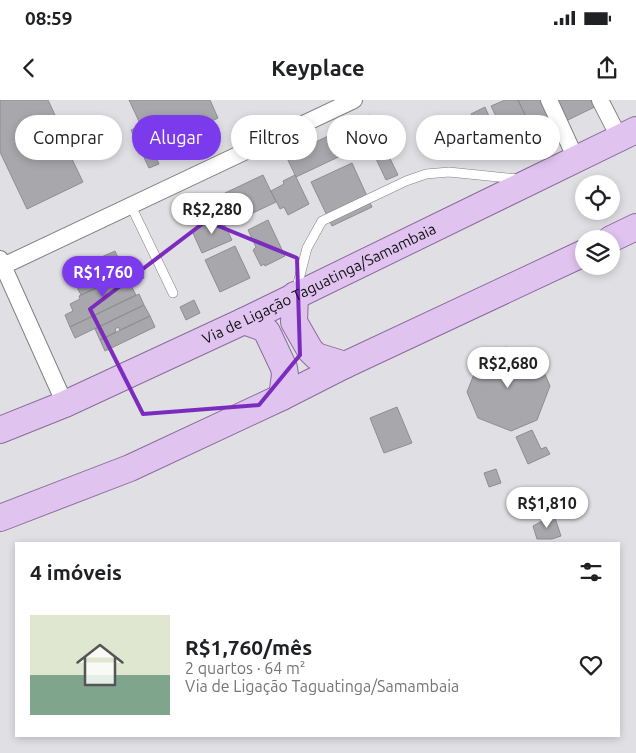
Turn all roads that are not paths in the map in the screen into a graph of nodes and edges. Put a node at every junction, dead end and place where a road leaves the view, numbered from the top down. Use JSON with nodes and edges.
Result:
{"nodes":[{"id":1,"x":354,"y":100,"type":"edge"},
{"id":2,"x":549,"y":100,"type":"edge"},
{"id":3,"x":600,"y":100,"type":"edge"},
{"id":4,"x":628,"y":134,"type":"edge"},
{"id":5,"x":576,"y":159,"type":"junction"},
{"id":6,"x":531,"y":180,"type":"junction"},
{"id":7,"x":131,"y":206,"type":"junction"},
{"id":8,"x":575,"y":257,"type":"edge"},
{"id":9,"x":2,"y":263,"type":"edge"},
{"id":10,"x":173,"y":293,"type":"dead end"},
{"id":11,"x":296,"y":295,"type":"junction"},
{"id":12,"x":244,"y":321,"type":"junction"},
{"id":13,"x":346,"y":365,"type":"junction"},
{"id":14,"x":282,"y":397,"type":"junction"},
{"id":15,"x":65,"y":404,"type":"junction"},
{"id":16,"x":0,"y":430,"type":"edge"},
{"id":17,"x":0,"y":518,"type":"edge"}],
"edges":[{"from":1,"to":7,"type":"street"},
{"from":2,"to":5,"type":"street"},
{"from":3,"to":4,"type":"street"},
{"from":4,"to":5,"type":"main road","name":"Via de Ligação Taguatinga/Samambaia"},
{"from":5,"to":6,"type":"main road","name":"Via de Ligação Taguatinga/Samambaia"},
{"from":6,"to":11,"type":"main road","name":"Via de Ligação Taguatinga/Samambaia"},
{"from":6,"to":11,"type":"lane"},
{"from":7,"to":9,"type":"street"},
{"from":7,"to":10,"type":"lane"},
{"from":8,"to":13,"type":"main road"},
{"from":9,"to":15,"type":"street"},
{"from":11,"to":12,"type":"main road","name":"Via de Ligação Taguatinga/Samambaia"},
{"from":11,"to":13,"type":"main road"},
{"from":12,"to":14,"type":"main road"},
{"from":12,"to":15,"type":"main road","name":"Via de Ligação Taguatinga/Samambaia"},
{"from":13,"to":14,"type":"main road"},
{"from":14,"to":17,"type":"main road"},
{"from":15,"to":16,"type":"main road","name":"Via de Ligação Taguatinga/Samambaia"}]}
